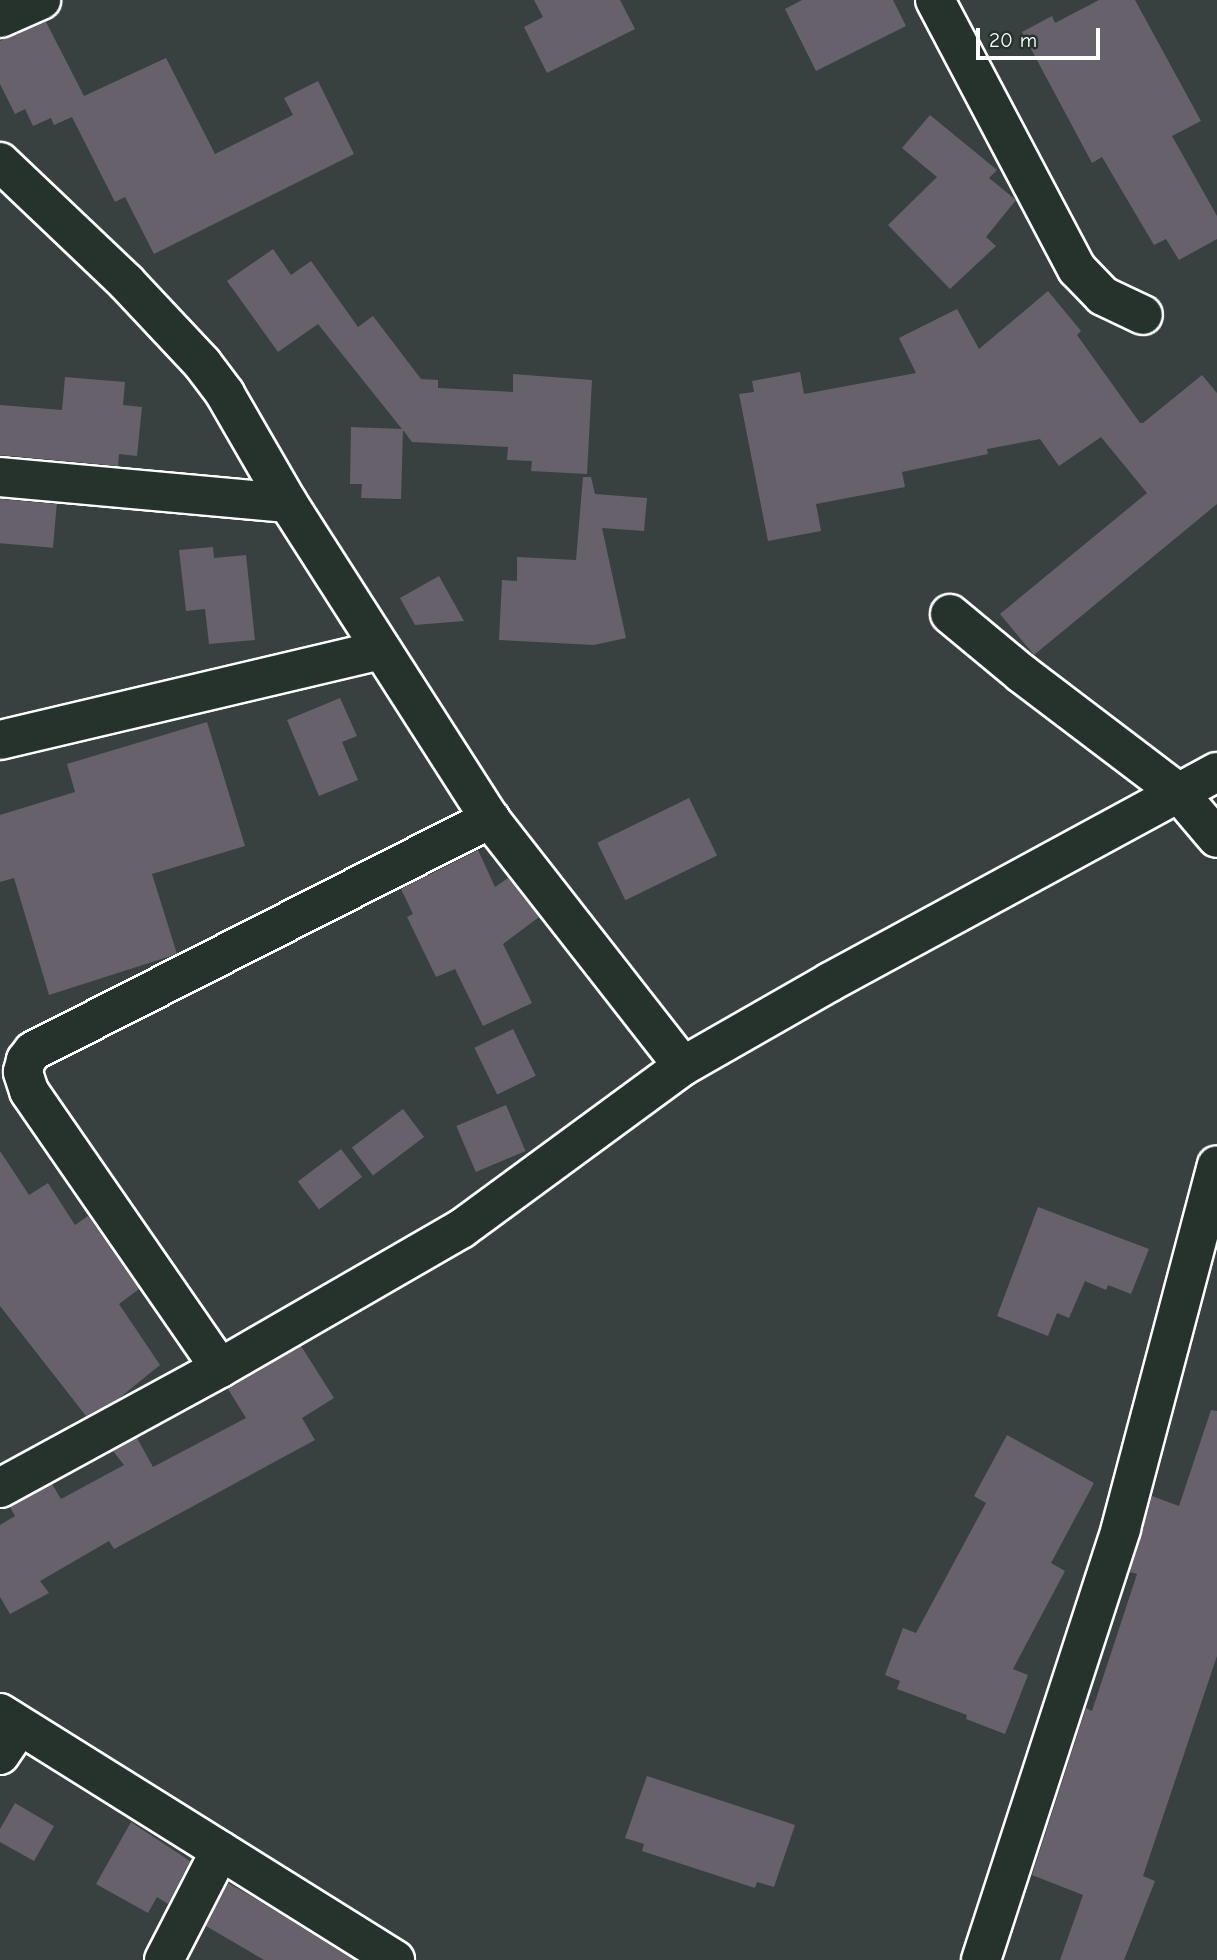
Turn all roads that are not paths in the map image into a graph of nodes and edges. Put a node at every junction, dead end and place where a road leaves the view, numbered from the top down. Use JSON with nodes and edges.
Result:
{"nodes":[{"id":1,"x":41,"y":0,"type":"edge"},
{"id":2,"x":935,"y":0,"type":"edge"},
{"id":3,"x":0,"y":18,"type":"edge"},
{"id":4,"x":0,"y":162,"type":"edge"},
{"id":5,"x":1143,"y":315,"type":"dead end"},
{"id":6,"x":0,"y":477,"type":"edge"},
{"id":7,"x":288,"y":503,"type":"junction"},
{"id":8,"x":950,"y":614,"type":"dead end"},
{"id":9,"x":380,"y":650,"type":"junction"},
{"id":10,"x":0,"y":740,"type":"edge"},
{"id":11,"x":1217,"y":772,"type":"edge"},
{"id":12,"x":1178,"y":792,"type":"junction"},
{"id":13,"x":490,"y":819,"type":"junction"},
{"id":14,"x":1217,"y":838,"type":"edge"},
{"id":15,"x":683,"y":1066,"type":"junction"},
{"id":16,"x":1217,"y":1166,"type":"edge"},
{"id":17,"x":220,"y":1368,"type":"junction"},
{"id":18,"x":0,"y":1488,"type":"edge"},
{"id":19,"x":6,"y":1732,"type":"edge"},
{"id":20,"x":219,"y":1851,"type":"junction"},
{"id":21,"x":164,"y":1960,"type":"edge"},
{"id":22,"x":395,"y":1960,"type":"edge"},
{"id":23,"x":981,"y":1960,"type":"edge"}],
"edges":[{"from":1,"to":3,"type":"street"},
{"from":2,"to":5,"type":"street"},
{"from":4,"to":7,"type":"street"},
{"from":6,"to":7,"type":"street"},
{"from":7,"to":9,"type":"street"},
{"from":8,"to":12,"type":"street"},
{"from":9,"to":10,"type":"street"},
{"from":9,"to":13,"type":"street"},
{"from":11,"to":12,"type":"street"},
{"from":12,"to":14,"type":"street"},
{"from":12,"to":15,"type":"street"},
{"from":13,"to":15,"type":"street"},
{"from":13,"to":17,"type":"street"},
{"from":15,"to":17,"type":"street"},
{"from":16,"to":23,"type":"street"},
{"from":17,"to":18,"type":"street"},
{"from":19,"to":20,"type":"street"},
{"from":20,"to":21,"type":"street"},
{"from":20,"to":22,"type":"street"}]}
